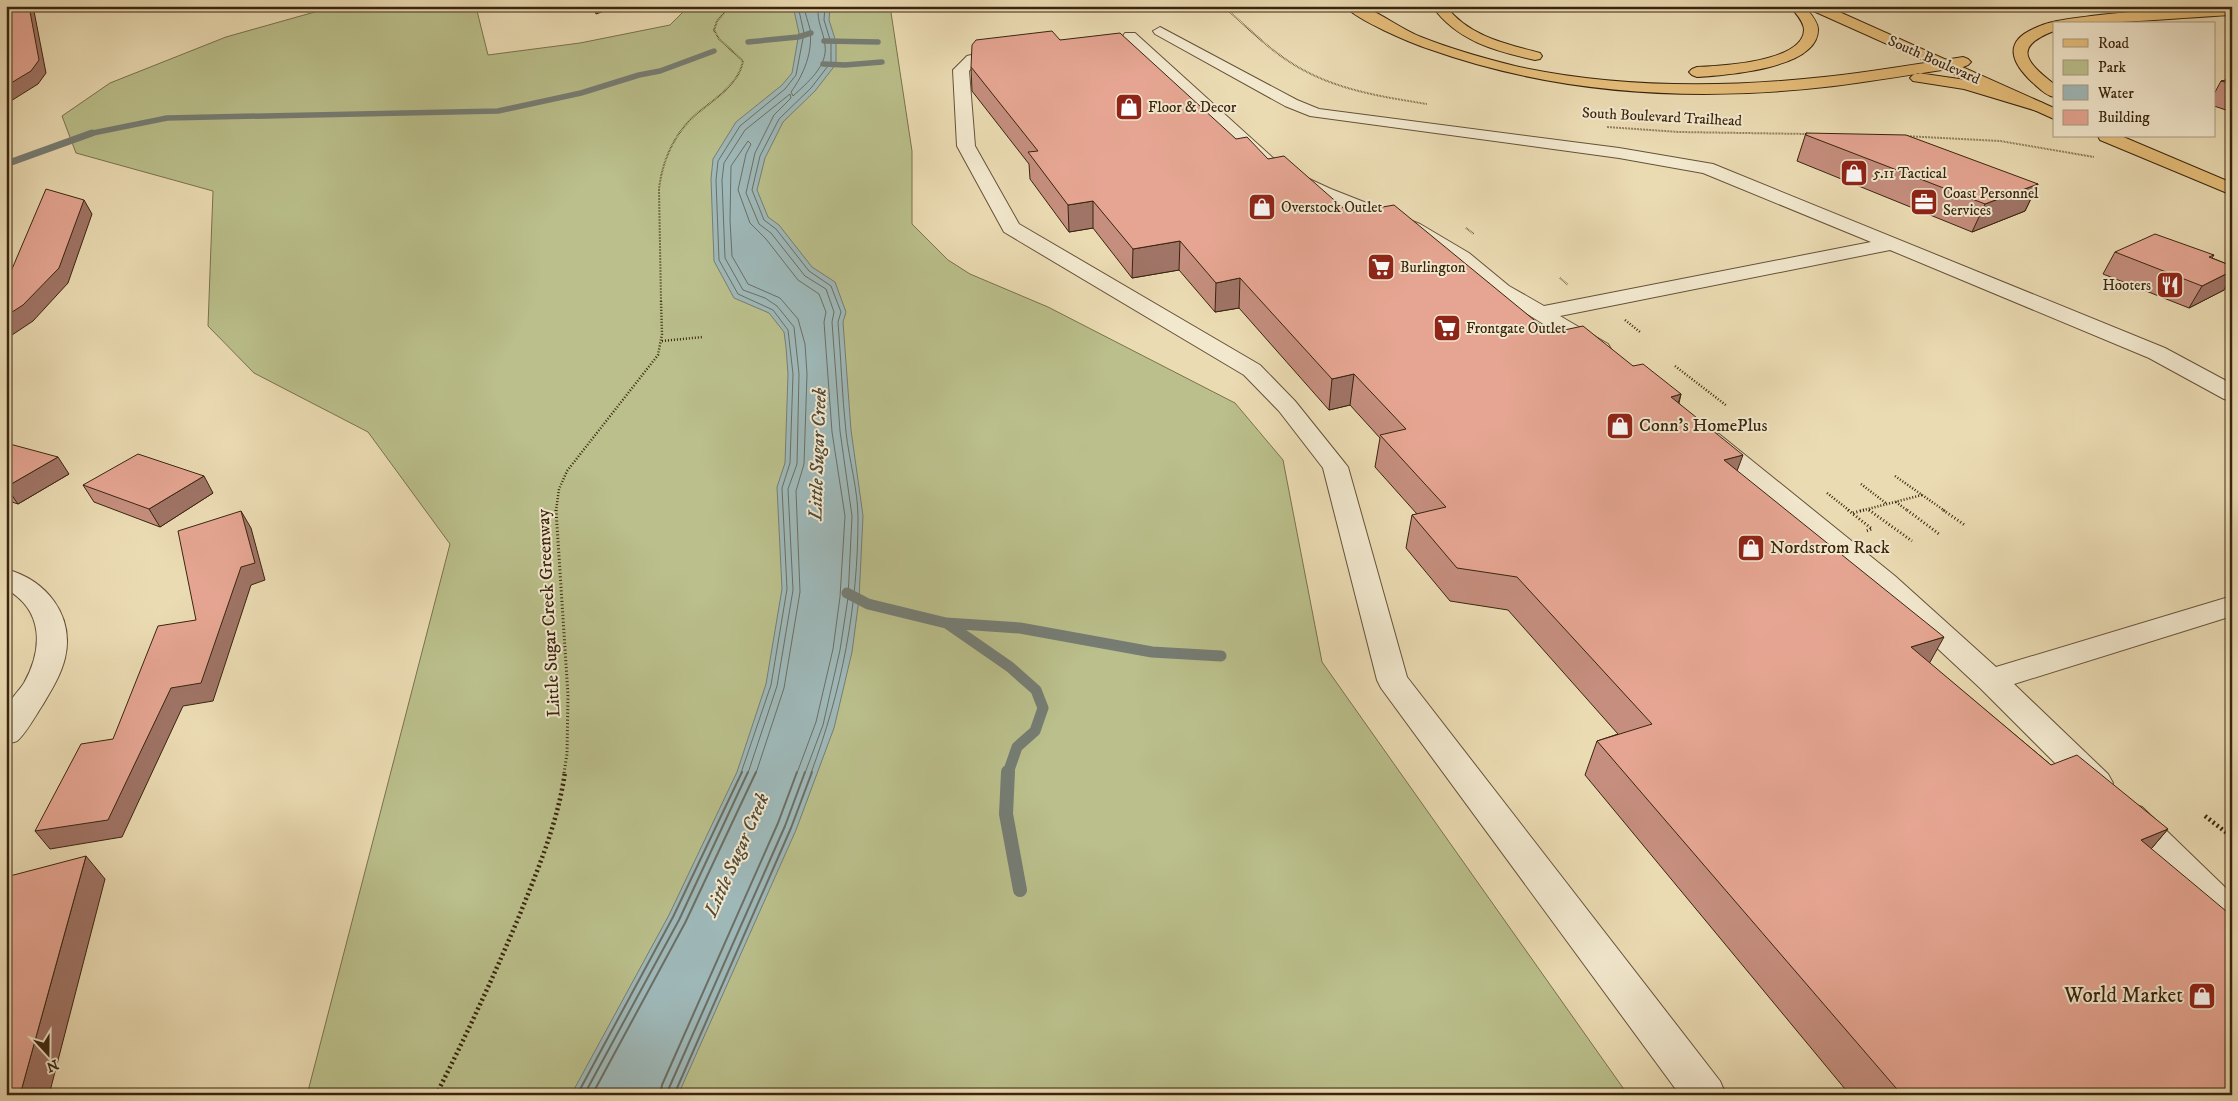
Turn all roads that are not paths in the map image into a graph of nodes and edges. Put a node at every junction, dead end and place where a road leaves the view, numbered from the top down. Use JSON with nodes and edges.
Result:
{"nodes":[{"id":1,"x":1352,"y":6,"type":"edge"},
{"id":2,"x":1439,"y":6,"type":"edge"},
{"id":3,"x":1797,"y":6,"type":"edge"},
{"id":4,"x":1814,"y":6,"type":"edge"},
{"id":5,"x":1842,"y":6,"type":"edge"},
{"id":6,"x":2232,"y":11,"type":"edge"},
{"id":7,"x":2078,"y":22,"type":"edge"},
{"id":8,"x":2053,"y":26,"type":"edge"},
{"id":9,"x":1160,"y":31,"type":"dead end"},
{"id":10,"x":1130,"y":36,"type":"dead end"},
{"id":11,"x":996,"y":53,"type":"edge"},
{"id":12,"x":1550,"y":59,"type":"dead end"},
{"id":13,"x":1963,"y":62,"type":"junction"},
{"id":14,"x":1943,"y":65,"type":"junction"},
{"id":15,"x":1680,"y":73,"type":"dead end"},
{"id":16,"x":1842,"y":79,"type":"junction"},
{"id":17,"x":2053,"y":91,"type":"edge"},
{"id":18,"x":2053,"y":100,"type":"edge"},
{"id":19,"x":2037,"y":106,"type":"junction"},
{"id":20,"x":2053,"y":114,"type":"edge"},
{"id":21,"x":2111,"y":138,"type":"edge"},
{"id":22,"x":2147,"y":138,"type":"edge"},
{"id":23,"x":2217,"y":165,"type":"dead end"},
{"id":24,"x":2232,"y":190,"type":"edge"},
{"id":25,"x":1892,"y":244,"type":"junction"},
{"id":26,"x":1542,"y":313,"type":"junction"},
{"id":27,"x":1618,"y":363,"type":"edge"},
{"id":28,"x":2232,"y":394,"type":"edge"},
{"id":29,"x":1689,"y":422,"type":"edge"},
{"id":30,"x":6,"y":578,"type":"edge"},
{"id":31,"x":2232,"y":606,"type":"edge"},
{"id":32,"x":1991,"y":680,"type":"junction"},
{"id":33,"x":6,"y":732,"type":"edge"},
{"id":34,"x":2232,"y":918,"type":"edge"},
{"id":35,"x":1705,"y":1095,"type":"edge"}],
"edges":[{"from":1,"to":16,"type":"main road"},
{"from":2,"to":12,"type":"main road"},
{"from":3,"to":15,"type":"main road"},
{"from":4,"to":14,"type":"main road","name":"South Boulevard"},
{"from":5,"to":13,"type":"main road","name":"South Boulevard"},
{"from":6,"to":7,"type":"main road"},
{"from":8,"to":17,"type":"main road"},
{"from":9,"to":25,"type":"street"},
{"from":10,"to":26,"type":"street"},
{"from":11,"to":35,"type":"street"},
{"from":13,"to":14,"type":"main road"},
{"from":13,"to":18,"type":"main road","name":"South Boulevard"},
{"from":14,"to":16,"type":"main road"},
{"from":14,"to":19,"type":"main road","name":"South Boulevard"},
{"from":16,"to":19,"type":"main road"},
{"from":19,"to":20,"type":"main road","name":"South Boulevard"},
{"from":21,"to":24,"type":"main road"},
{"from":22,"to":23,"type":"main road"},
{"from":25,"to":26,"type":"street"},
{"from":25,"to":28,"type":"street"},
{"from":26,"to":27,"type":"street"},
{"from":29,"to":32,"type":"street"},
{"from":30,"to":33,"type":"street"},
{"from":31,"to":32,"type":"street"},
{"from":32,"to":34,"type":"street"}]}
